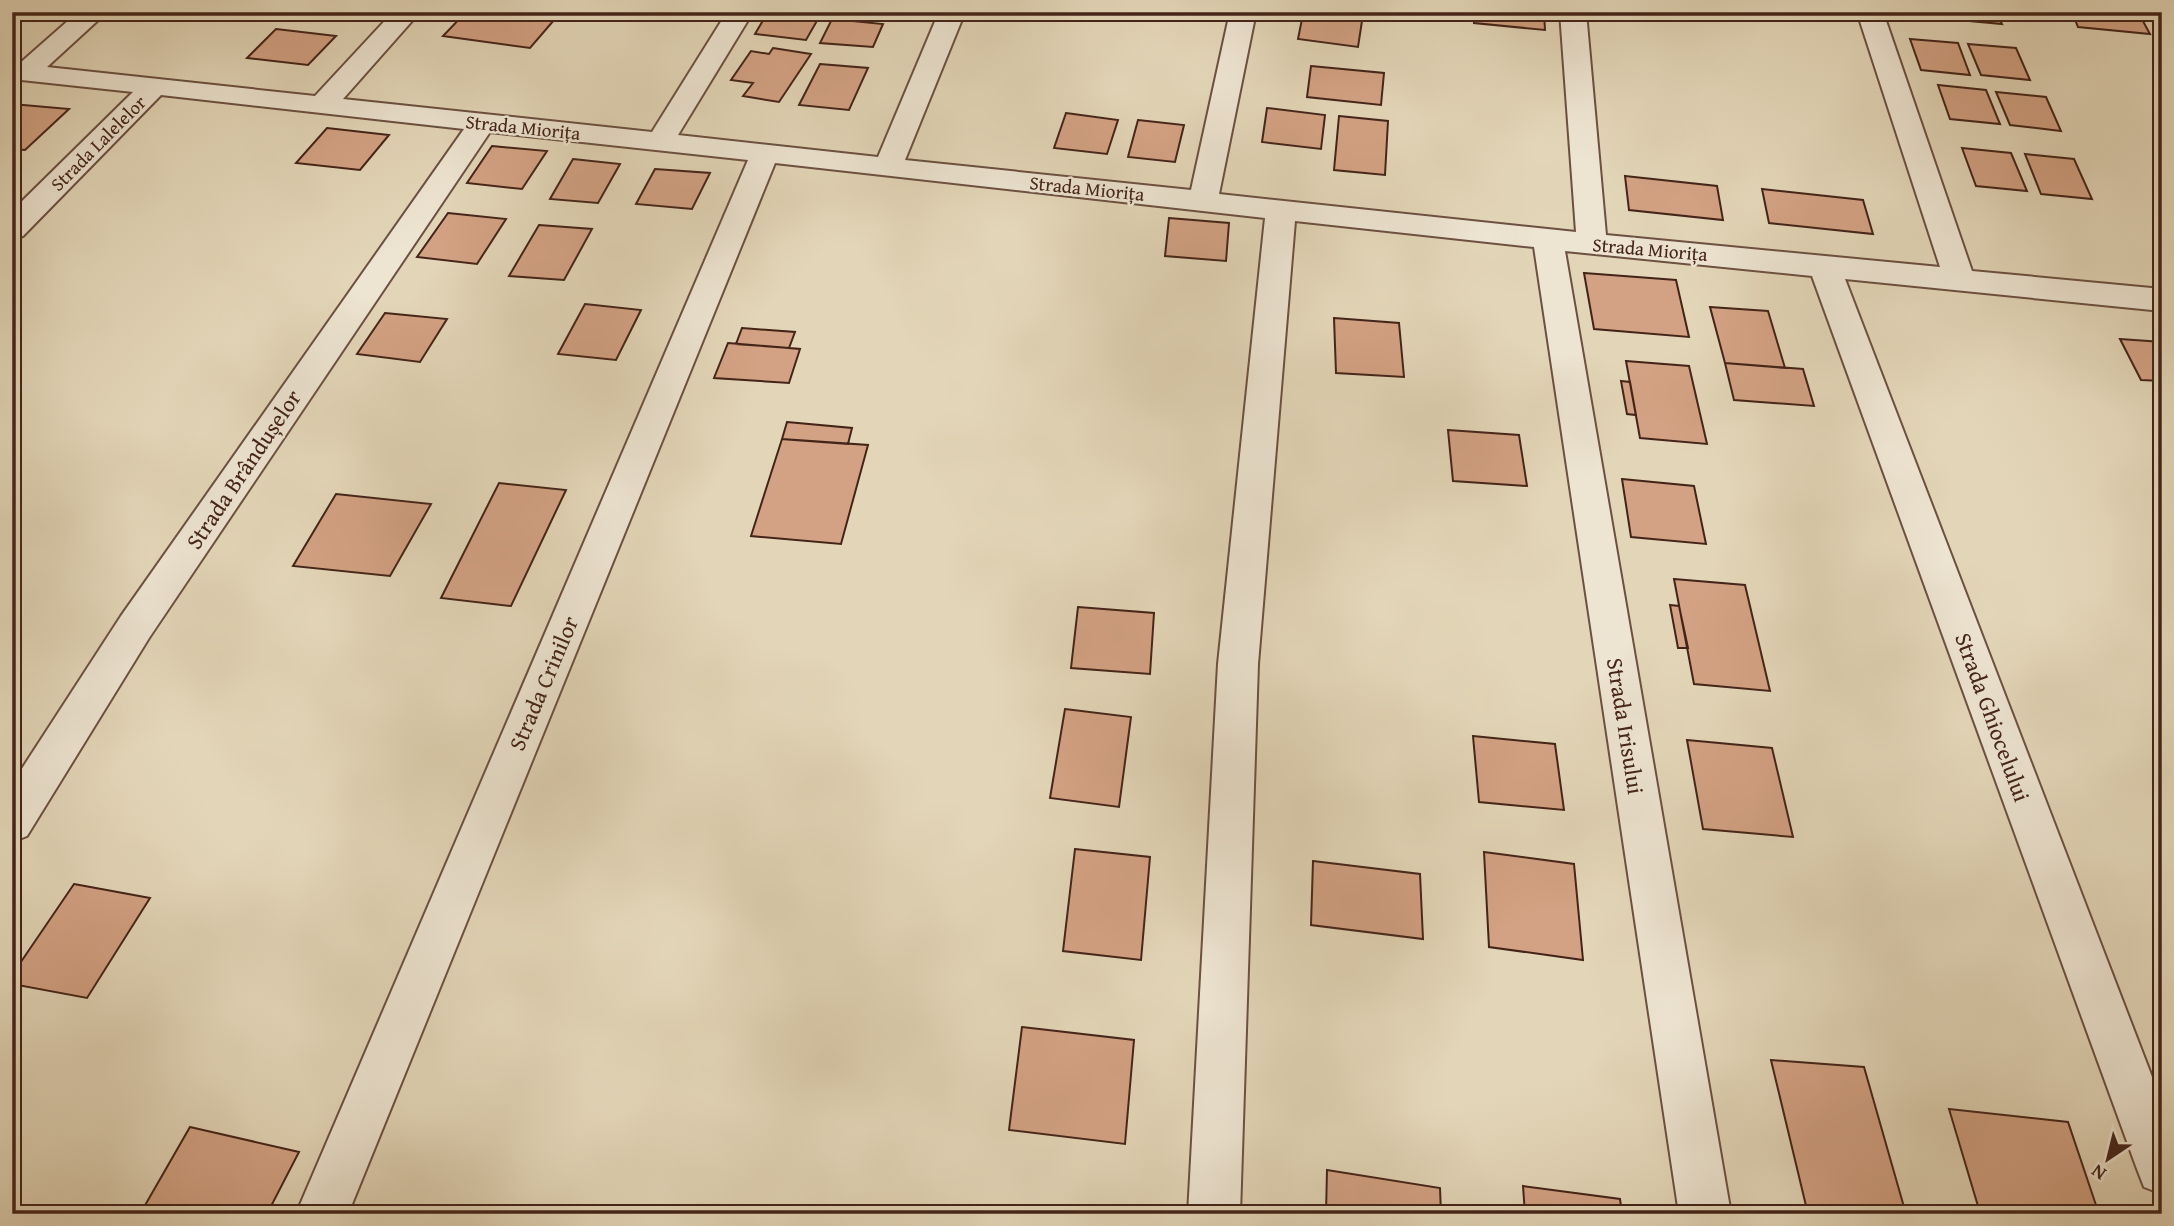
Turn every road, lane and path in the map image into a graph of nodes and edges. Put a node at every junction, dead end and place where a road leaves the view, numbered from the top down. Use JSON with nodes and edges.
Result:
{"nodes":[{"id":1,"x":94,"y":12,"type":"edge"},
{"id":2,"x":407,"y":12,"type":"edge"},
{"id":3,"x":740,"y":12,"type":"edge"},
{"id":4,"x":952,"y":12,"type":"edge"},
{"id":5,"x":1243,"y":12,"type":"edge"},
{"id":6,"x":1573,"y":12,"type":"edge"},
{"id":7,"x":1870,"y":12,"type":"edge"},
{"id":8,"x":18,"y":72,"type":"edge"},
{"id":9,"x":154,"y":86,"type":"junction"},
{"id":10,"x":322,"y":105,"type":"junction"},
{"id":11,"x":483,"y":122,"type":"junction"},
{"id":12,"x":660,"y":142,"type":"junction"},
{"id":13,"x":765,"y":153,"type":"junction"},
{"id":14,"x":888,"y":167,"type":"junction"},
{"id":15,"x":1203,"y":201,"type":"junction"},
{"id":16,"x":1281,"y":210,"type":"junction"},
{"id":17,"x":12,"y":229,"type":"edge"},
{"id":18,"x":1549,"y":239,"type":"junction"},
{"id":19,"x":1592,"y":243,"type":"junction"},
{"id":20,"x":1824,"y":265,"type":"junction"},
{"id":21,"x":1959,"y":278,"type":"junction"},
{"id":22,"x":2162,"y":300,"type":"edge"},
{"id":23,"x":12,"y":822,"type":"edge"},
{"id":24,"x":2162,"y":1169,"type":"edge"},
{"id":25,"x":322,"y":1214,"type":"edge"},
{"id":26,"x":1214,"y":1214,"type":"edge"},
{"id":27,"x":1705,"y":1214,"type":"edge"}],
"edges":[{"from":1,"to":8,"type":"street"},
{"from":2,"to":10,"type":"street"},
{"from":3,"to":12,"type":"street"},
{"from":4,"to":14,"type":"street"},
{"from":5,"to":15,"type":"street"},
{"from":6,"to":19,"type":"street"},
{"from":7,"to":21,"type":"street"},
{"from":8,"to":9,"type":"street","name":"Strada Miorița"},
{"from":9,"to":10,"type":"street","name":"Strada Miorița"},
{"from":9,"to":17,"type":"street","name":"Strada Lalelelor"},
{"from":10,"to":11,"type":"street","name":"Strada Miorița"},
{"from":11,"to":12,"type":"street","name":"Strada Miorița"},
{"from":11,"to":23,"type":"street","name":"Strada Brândușelor"},
{"from":12,"to":13,"type":"street","name":"Strada Miorița"},
{"from":13,"to":14,"type":"street","name":"Strada Miorița"},
{"from":13,"to":25,"type":"street","name":"Strada Crinilor"},
{"from":14,"to":15,"type":"street","name":"Strada Miorița"},
{"from":15,"to":16,"type":"street","name":"Strada Miorița"},
{"from":16,"to":18,"type":"street","name":"Strada Miorița"},
{"from":16,"to":26,"type":"street"},
{"from":18,"to":19,"type":"street","name":"Strada Miorița"},
{"from":18,"to":27,"type":"street","name":"Strada Irisului"},
{"from":19,"to":20,"type":"street","name":"Strada Miorița"},
{"from":20,"to":21,"type":"street","name":"Strada Miorița"},
{"from":20,"to":24,"type":"street","name":"Strada Ghiocelului"},
{"from":21,"to":22,"type":"street","name":"Strada Miorița"}]}
